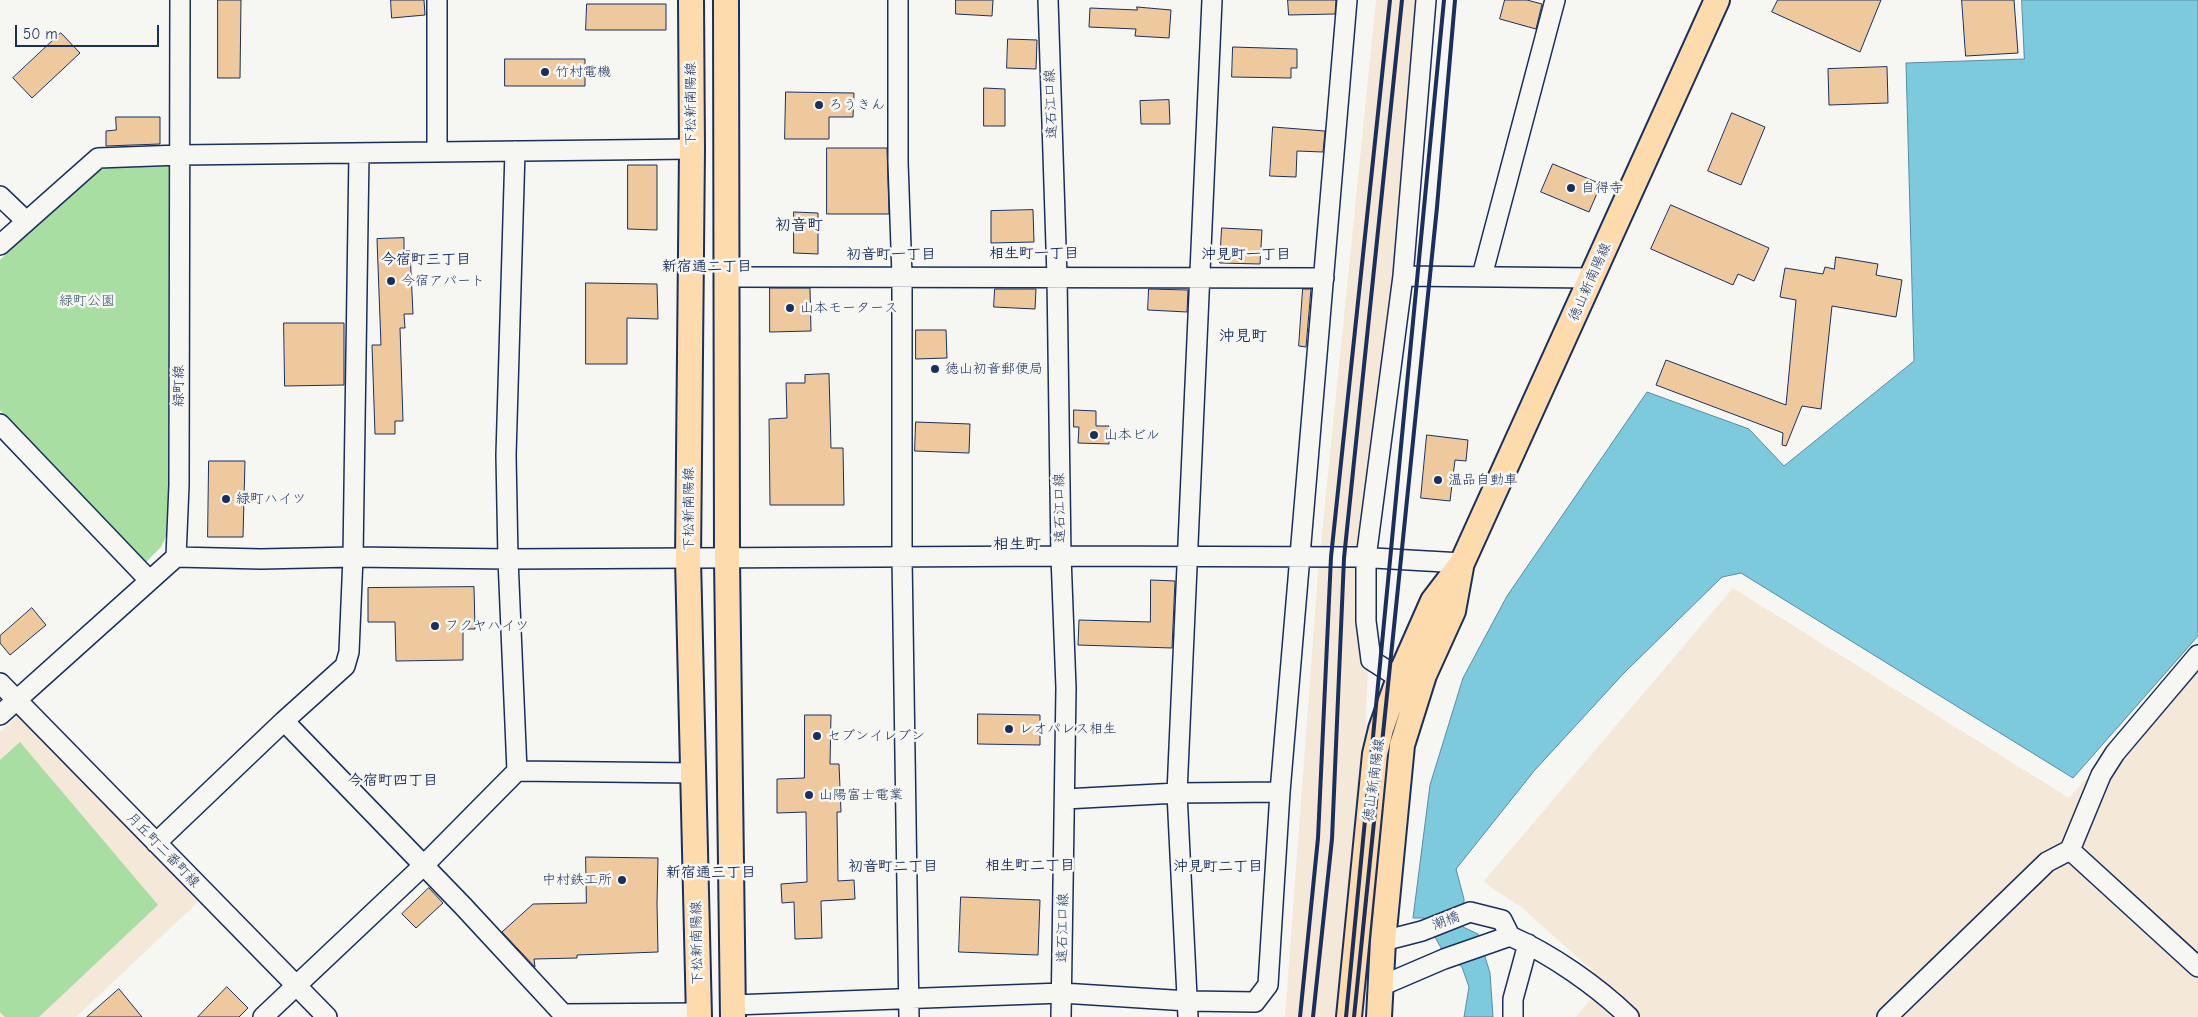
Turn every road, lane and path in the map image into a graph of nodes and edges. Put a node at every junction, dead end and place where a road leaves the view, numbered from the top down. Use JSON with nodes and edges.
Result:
{"nodes":[{"id":1,"x":180,"y":0,"type":"edge"},
{"id":2,"x":437,"y":0,"type":"edge"},
{"id":3,"x":691,"y":0,"type":"edge"},
{"id":4,"x":726,"y":0,"type":"edge"},
{"id":5,"x":898,"y":0,"type":"edge"},
{"id":6,"x":1048,"y":0,"type":"edge"},
{"id":7,"x":1212,"y":0,"type":"edge"},
{"id":8,"x":1347,"y":0,"type":"edge"},
{"id":9,"x":1426,"y":0,"type":"edge"},
{"id":10,"x":1555,"y":0,"type":"edge"},
{"id":11,"x":1717,"y":0,"type":"edge"},
{"id":12,"x":515,"y":150,"type":"junction"},
{"id":13,"x":692,"y":150,"type":"junction"},
{"id":14,"x":437,"y":152,"type":"junction"},
{"id":15,"x":359,"y":153,"type":"junction"},
{"id":16,"x":180,"y":155,"type":"junction"},
{"id":17,"x":0,"y":196,"type":"edge"},
{"id":18,"x":25,"y":220,"type":"junction"},
{"id":19,"x":0,"y":245,"type":"edge"},
{"id":20,"x":902,"y":276,"type":"junction"},
{"id":21,"x":1403,"y":276,"type":"junction"},
{"id":22,"x":1482,"y":276,"type":"junction"},
{"id":23,"x":728,"y":277,"type":"junction"},
{"id":24,"x":1057,"y":277,"type":"junction"},
{"id":25,"x":1200,"y":277,"type":"junction"},
{"id":26,"x":1324,"y":278,"type":"junction"},
{"id":27,"x":1592,"y":278,"type":"junction"},
{"id":28,"x":0,"y":424,"type":"edge"},
{"id":29,"x":1061,"y":556,"type":"junction"},
{"id":30,"x":176,"y":557,"type":"junction"},
{"id":31,"x":353,"y":557,"type":"junction"},
{"id":32,"x":902,"y":557,"type":"junction"},
{"id":33,"x":1186,"y":557,"type":"junction"},
{"id":34,"x":1302,"y":557,"type":"junction"},
{"id":35,"x":1366,"y":558,"type":"junction"},
{"id":36,"x":688,"y":559,"type":"junction"},
{"id":37,"x":727,"y":559,"type":"junction"},
{"id":38,"x":508,"y":560,"type":"junction"},
{"id":39,"x":1462,"y":563,"type":"junction"},
{"id":40,"x":148,"y":580,"type":"junction"},
{"id":41,"x":2198,"y":655,"type":"edge"},
{"id":42,"x":1399,"y":678,"type":"junction"},
{"id":43,"x":0,"y":683,"type":"edge"},
{"id":44,"x":16,"y":700,"type":"junction"},
{"id":45,"x":0,"y":715,"type":"edge"},
{"id":46,"x":284,"y":721,"type":"junction"},
{"id":47,"x":516,"y":771,"type":"junction"},
{"id":48,"x":693,"y":773,"type":"junction"},
{"id":49,"x":1280,"y":792,"type":"junction"},
{"id":50,"x":1177,"y":794,"type":"junction"},
{"id":51,"x":1065,"y":799,"type":"junction"},
{"id":52,"x":156,"y":843,"type":"junction"},
{"id":53,"x":2070,"y":850,"type":"junction"},
{"id":54,"x":424,"y":865,"type":"junction"},
{"id":55,"x":1510,"y":936,"type":"junction"},
{"id":56,"x":1383,"y":941,"type":"junction"},
{"id":57,"x":1528,"y":944,"type":"junction"},
{"id":58,"x":2198,"y":967,"type":"edge"},
{"id":59,"x":295,"y":986,"type":"junction"},
{"id":60,"x":1381,"y":986,"type":"junction"},
{"id":61,"x":1062,"y":993,"type":"junction"},
{"id":62,"x":910,"y":1008,"type":"edge"},
{"id":63,"x":1188,"y":1009,"type":"edge"},
{"id":64,"x":733,"y":1011,"type":"edge"},
{"id":65,"x":699,"y":1015,"type":"edge"},
{"id":66,"x":263,"y":1017,"type":"edge"},
{"id":67,"x":327,"y":1017,"type":"edge"},
{"id":68,"x":1061,"y":1017,"type":"edge"},
{"id":69,"x":1349,"y":1017,"type":"edge"},
{"id":70,"x":1379,"y":1017,"type":"edge"},
{"id":71,"x":1513,"y":1017,"type":"edge"},
{"id":72,"x":1629,"y":1017,"type":"edge"},
{"id":73,"x":1887,"y":1017,"type":"edge"}],
"edges":[{"from":1,"to":16,"type":"street","name":"緑町線"},
{"from":2,"to":14,"type":"street"},
{"from":3,"to":13,"type":"main road","name":"下松新南陽線"},
{"from":4,"to":23,"type":"main road"},
{"from":5,"to":20,"type":"street"},
{"from":6,"to":24,"type":"street","name":"遠石江口線"},
{"from":7,"to":25,"type":"street"},
{"from":8,"to":26,"type":"street"},
{"from":9,"to":21,"type":"street"},
{"from":10,"to":22,"type":"street"},
{"from":11,"to":27,"type":"main road","name":"徳山新南陽線"},
{"from":12,"to":13,"type":"street"},
{"from":12,"to":14,"type":"street"},
{"from":12,"to":38,"type":"street"},
{"from":13,"to":36,"type":"main road","name":"下松新南陽線"},
{"from":14,"to":15,"type":"street"},
{"from":15,"to":16,"type":"street"},
{"from":15,"to":31,"type":"street"},
{"from":16,"to":18,"type":"street"},
{"from":16,"to":30,"type":"street","name":"緑町線"},
{"from":17,"to":18,"type":"street"},
{"from":18,"to":19,"type":"street"},
{"from":20,"to":23,"type":"street"},
{"from":20,"to":24,"type":"street"},
{"from":20,"to":32,"type":"street"},
{"from":21,"to":22,"type":"street"},
{"from":21,"to":35,"type":"street"},
{"from":22,"to":27,"type":"street"},
{"from":23,"to":37,"type":"main road"},
{"from":24,"to":25,"type":"street"},
{"from":24,"to":29,"type":"street","name":"遠石江口線"},
{"from":25,"to":26,"type":"street"},
{"from":25,"to":33,"type":"street"},
{"from":26,"to":34,"type":"street"},
{"from":27,"to":39,"type":"main road","name":"徳山新南陽線"},
{"from":28,"to":40,"type":"street"},
{"from":29,"to":32,"type":"street"},
{"from":29,"to":33,"type":"street"},
{"from":29,"to":51,"type":"street","name":"遠石江口線"},
{"from":30,"to":31,"type":"street"},
{"from":30,"to":40,"type":"street"},
{"from":31,"to":38,"type":"street"},
{"from":31,"to":46,"type":"street"},
{"from":32,"to":37,"type":"street"},
{"from":32,"to":62,"type":"street"},
{"from":33,"to":34,"type":"street"},
{"from":33,"to":50,"type":"street"},
{"from":34,"to":35,"type":"street"},
{"from":34,"to":49,"type":"street"},
{"from":35,"to":39,"type":"street"},
{"from":35,"to":42,"type":"street"},
{"from":36,"to":37,"type":"street"},
{"from":36,"to":38,"type":"street"},
{"from":36,"to":48,"type":"main road","name":"下松新南陽線"},
{"from":37,"to":64,"type":"main road"},
{"from":38,"to":47,"type":"street"},
{"from":39,"to":42,"type":"main road","name":"徳山新南陽線"},
{"from":39,"to":56,"type":"main road","name":"徳山新南陽線"},
{"from":40,"to":44,"type":"street"},
{"from":41,"to":53,"type":"street"},
{"from":42,"to":69,"type":"main road","name":"徳山新南陽線"},
{"from":43,"to":44,"type":"street","name":"月丘町二番町線"},
{"from":44,"to":45,"type":"street"},
{"from":44,"to":52,"type":"street","name":"月丘町二番町線"},
{"from":46,"to":52,"type":"street"},
{"from":46,"to":54,"type":"street"},
{"from":47,"to":48,"type":"street"},
{"from":47,"to":54,"type":"street"},
{"from":48,"to":65,"type":"main road","name":"下松新南陽線"},
{"from":49,"to":50,"type":"street"},
{"from":49,"to":63,"type":"street"},
{"from":50,"to":51,"type":"street"},
{"from":50,"to":63,"type":"street"},
{"from":51,"to":61,"type":"street","name":"遠石江口線"},
{"from":52,"to":59,"type":"street","name":"月丘町二番町線"},
{"from":53,"to":58,"type":"street"},
{"from":53,"to":73,"type":"street"},
{"from":54,"to":59,"type":"street"},
{"from":54,"to":65,"type":"street"},
{"from":55,"to":56,"type":"street","name":"潮橋"},
{"from":55,"to":57,"type":"street"},
{"from":55,"to":60,"type":"street"},
{"from":56,"to":60,"type":"main road","name":"徳山新南陽線"},
{"from":57,"to":71,"type":"street"},
{"from":57,"to":72,"type":"street"},
{"from":59,"to":66,"type":"street"},
{"from":59,"to":67,"type":"street","name":"月丘町二番町線"},
{"from":60,"to":70,"type":"main road","name":"徳山新南陽線"},
{"from":61,"to":62,"type":"street"},
{"from":61,"to":63,"type":"street"},
{"from":61,"to":68,"type":"street","name":"遠石江口線"},
{"from":62,"to":64,"type":"street"}]}
